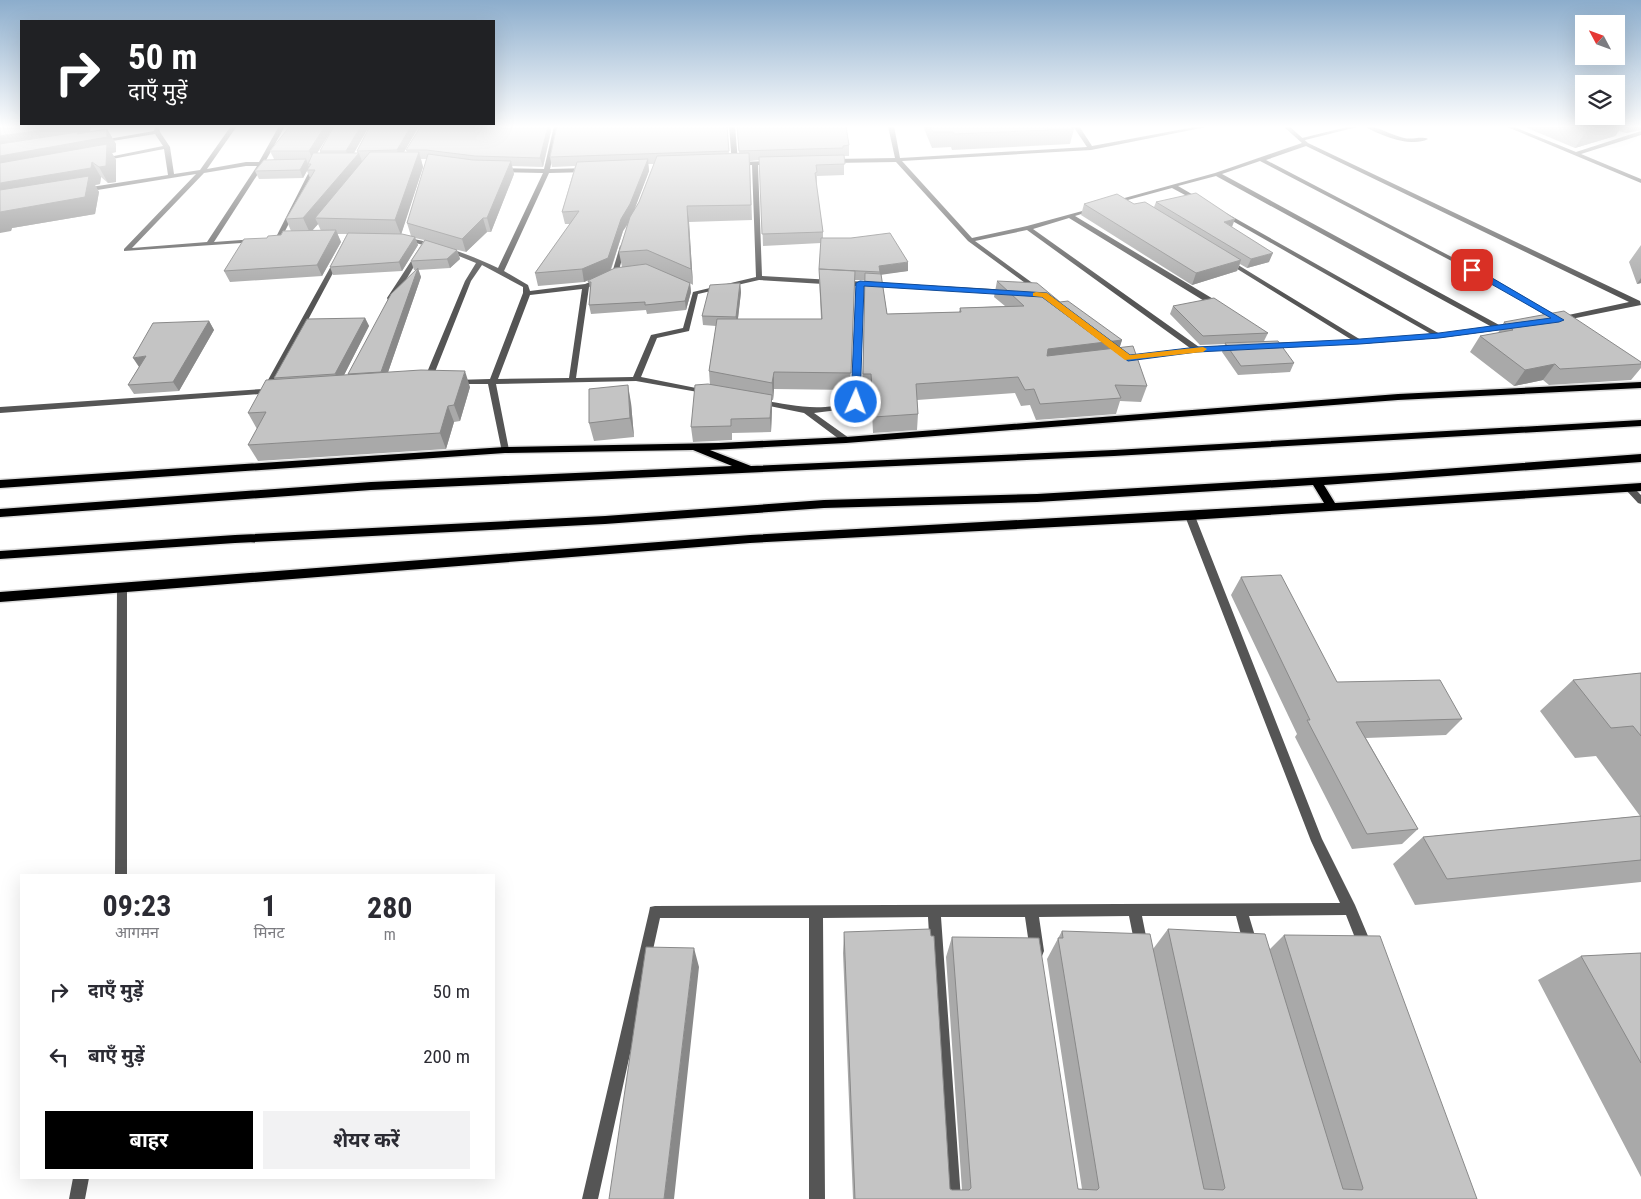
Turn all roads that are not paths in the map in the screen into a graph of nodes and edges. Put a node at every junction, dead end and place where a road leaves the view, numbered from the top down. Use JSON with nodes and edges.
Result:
{"nodes":[{"id":1,"x":133,"y":182,"type":"edge"},
{"id":2,"x":191,"y":182,"type":"edge"},
{"id":3,"x":249,"y":182,"type":"edge"},
{"id":4,"x":307,"y":182,"type":"edge"},
{"id":5,"x":542,"y":182,"type":"edge"},
{"id":6,"x":756,"y":182,"type":"edge"},
{"id":7,"x":918,"y":182,"type":"edge"},
{"id":8,"x":1188,"y":182,"type":"edge"},
{"id":9,"x":1232,"y":182,"type":"edge"},
{"id":10,"x":1304,"y":182,"type":"edge"},
{"id":11,"x":1388,"y":182,"type":"edge"},
{"id":12,"x":1173,"y":186,"type":"junction"},
{"id":13,"x":76,"y":191,"type":"edge"},
{"id":14,"x":1127,"y":199,"type":"junction"},
{"id":15,"x":1108,"y":204,"type":"edge"},
{"id":16,"x":1135,"y":204,"type":"edge"},
{"id":17,"x":1207,"y":205,"type":"edge"},
{"id":18,"x":1098,"y":206,"type":"edge"},
{"id":19,"x":1216,"y":210,"type":"edge"},
{"id":20,"x":1071,"y":216,"type":"junction"},
{"id":21,"x":1028,"y":228,"type":"junction"},
{"id":22,"x":408,"y":230,"type":"edge"},
{"id":23,"x":626,"y":236,"type":"edge"},
{"id":24,"x":278,"y":239,"type":"junction"},
{"id":25,"x":287,"y":239,"type":"edge"},
{"id":26,"x":395,"y":239,"type":"edge"},
{"id":27,"x":405,"y":239,"type":"junction"},
{"id":28,"x":269,"y":240,"type":"edge"},
{"id":29,"x":970,"y":240,"type":"junction"},
{"id":30,"x":259,"y":241,"type":"edge"},
{"id":31,"x":425,"y":243,"type":"junction"},
{"id":32,"x":209,"y":244,"type":"junction"},
{"id":33,"x":344,"y":246,"type":"edge"},
{"id":34,"x":1218,"y":255,"type":"edge"},
{"id":35,"x":481,"y":261,"type":"junction"},
{"id":36,"x":500,"y":271,"type":"junction"},
{"id":37,"x":623,"y":272,"type":"edge"},
{"id":38,"x":615,"y":273,"type":"junction"},
{"id":39,"x":759,"y":278,"type":"junction"},
{"id":40,"x":860,"y":283,"type":"junction"},
{"id":41,"x":586,"y":286,"type":"junction"},
{"id":42,"x":692,"y":288,"type":"edge"},
{"id":43,"x":700,"y":292,"type":"junction"},
{"id":44,"x":527,"y":293,"type":"junction"},
{"id":45,"x":1015,"y":293,"type":"edge"},
{"id":46,"x":1025,"y":294,"type":"edge"},
{"id":47,"x":1639,"y":304,"type":"edge"},
{"id":48,"x":387,"y":305,"type":"edge"},
{"id":49,"x":1220,"y":307,"type":"edge"},
{"id":50,"x":1559,"y":320,"type":"junction"},
{"id":51,"x":1549,"y":321,"type":"edge"},
{"id":52,"x":1520,"y":325,"type":"edge"},
{"id":53,"x":1500,"y":328,"type":"junction"},
{"id":54,"x":1439,"y":336,"type":"junction"},
{"id":55,"x":1271,"y":339,"type":"edge"},
{"id":56,"x":1360,"y":342,"type":"junction"},
{"id":57,"x":1279,"y":344,"type":"junction"},
{"id":58,"x":1261,"y":346,"type":"edge"},
{"id":59,"x":1243,"y":347,"type":"edge"},
{"id":60,"x":1197,"y":350,"type":"junction"},
{"id":61,"x":1121,"y":352,"type":"edge"},
{"id":62,"x":1128,"y":358,"type":"junction"},
{"id":63,"x":1111,"y":360,"type":"edge"},
{"id":64,"x":636,"y":379,"type":"junction"},
{"id":65,"x":572,"y":381,"type":"junction"},
{"id":66,"x":427,"y":382,"type":"junction"},
{"id":67,"x":436,"y":382,"type":"edge"},
{"id":68,"x":446,"y":382,"type":"edge"},
{"id":69,"x":418,"y":383,"type":"edge"},
{"id":70,"x":492,"y":383,"type":"junction"},
{"id":71,"x":1641,"y":385,"type":"edge"},
{"id":72,"x":266,"y":391,"type":"junction"},
{"id":73,"x":276,"y":391,"type":"edge"},
{"id":74,"x":712,"y":393,"type":"edge"},
{"id":75,"x":750,"y":400,"type":"edge"},
{"id":76,"x":0,"y":410,"type":"edge"},
{"id":77,"x":806,"y":411,"type":"junction"},
{"id":78,"x":1641,"y":423,"type":"edge"},
{"id":79,"x":846,"y":440,"type":"junction"},
{"id":80,"x":691,"y":446,"type":"junction"},
{"id":81,"x":505,"y":450,"type":"junction"},
{"id":82,"x":1641,"y":458,"type":"edge"},
{"id":83,"x":752,"y":470,"type":"junction"},
{"id":84,"x":1316,"y":481,"type":"junction"},
{"id":85,"x":0,"y":484,"type":"edge"},
{"id":86,"x":1635,"y":488,"type":"edge"},
{"id":87,"x":1641,"y":501,"type":"edge"},
{"id":88,"x":1332,"y":507,"type":"junction"},
{"id":89,"x":0,"y":513,"type":"edge"},
{"id":90,"x":1190,"y":516,"type":"junction"},
{"id":91,"x":0,"y":555,"type":"edge"},
{"id":92,"x":122,"y":588,"type":"junction"},
{"id":93,"x":0,"y":597,"type":"edge"},
{"id":94,"x":122,"y":874,"type":"edge"},
{"id":95,"x":1241,"y":909,"type":"junction"},
{"id":96,"x":1350,"y":909,"type":"junction"},
{"id":97,"x":1031,"y":910,"type":"junction"},
{"id":98,"x":1134,"y":910,"type":"junction"},
{"id":99,"x":934,"y":911,"type":"junction"},
{"id":100,"x":816,"y":912,"type":"junction"},
{"id":101,"x":1254,"y":956,"type":"edge"},
{"id":102,"x":1144,"y":958,"type":"edge"},
{"id":103,"x":1371,"y":963,"type":"edge"},
{"id":104,"x":1040,"y":968,"type":"edge"},
{"id":105,"x":81,"y":1179,"type":"edge"},
{"id":106,"x":77,"y":1199,"type":"edge"},
{"id":107,"x":590,"y":1199,"type":"edge"},
{"id":108,"x":817,"y":1199,"type":"edge"},
{"id":109,"x":953,"y":1199,"type":"edge"}],
"edges":[{"from":1,"to":13,"type":"street"},
{"from":2,"to":32,"type":"street"},
{"from":3,"to":32,"type":"street"},
{"from":4,"to":24,"type":"street"},
{"from":5,"to":36,"type":"street"},
{"from":6,"to":39,"type":"street"},
{"from":7,"to":29,"type":"street"},
{"from":8,"to":12,"type":"street"},
{"from":9,"to":53,"type":"street"},
{"from":10,"to":50,"type":"street"},
{"from":11,"to":47,"type":"street"},
{"from":12,"to":14,"type":"street"},
{"from":12,"to":17,"type":"street"},
{"from":14,"to":15,"type":"street"},
{"from":14,"to":16,"type":"street"},
{"from":18,"to":20,"type":"street"},
{"from":19,"to":54,"type":"street"},
{"from":20,"to":21,"type":"street"},
{"from":20,"to":49,"type":"street"},
{"from":21,"to":29,"type":"street"},
{"from":21,"to":60,"type":"street"},
{"from":22,"to":27,"type":"street"},
{"from":23,"to":38,"type":"street"},
{"from":24,"to":25,"type":"street"},
{"from":24,"to":28,"type":"street"},
{"from":26,"to":27,"type":"street"},
{"from":27,"to":31,"type":"street"},
{"from":29,"to":46,"type":"street"},
{"from":30,"to":32,"type":"street"},
{"from":31,"to":35,"type":"street"},
{"from":31,"to":48,"type":"street"},
{"from":33,"to":72,"type":"street"},
{"from":34,"to":56,"type":"street"},
{"from":35,"to":36,"type":"street"},
{"from":35,"to":66,"type":"street"},
{"from":36,"to":44,"type":"street"},
{"from":37,"to":38,"type":"street"},
{"from":38,"to":41,"type":"street"},
{"from":39,"to":40,"type":"street"},
{"from":39,"to":43,"type":"street"},
{"from":40,"to":45,"type":"street"},
{"from":40,"to":77,"type":"street"},
{"from":41,"to":44,"type":"street"},
{"from":41,"to":65,"type":"street"},
{"from":42,"to":43,"type":"street"},
{"from":43,"to":64,"type":"street"},
{"from":44,"to":70,"type":"street"},
{"from":47,"to":50,"type":"street"},
{"from":50,"to":51,"type":"street"},
{"from":52,"to":53,"type":"street"},
{"from":53,"to":54,"type":"street"},
{"from":54,"to":56,"type":"street"},
{"from":55,"to":57,"type":"street"},
{"from":56,"to":57,"type":"street"},
{"from":57,"to":58,"type":"street"},
{"from":59,"to":60,"type":"street"},
{"from":60,"to":62,"type":"street"},
{"from":61,"to":62,"type":"street"},
{"from":62,"to":63,"type":"street"},
{"from":64,"to":65,"type":"street"},
{"from":64,"to":74,"type":"street"},
{"from":65,"to":70,"type":"street"},
{"from":66,"to":67,"type":"street"},
{"from":66,"to":69,"type":"street"},
{"from":68,"to":70,"type":"street"},
{"from":70,"to":81,"type":"street"},
{"from":71,"to":79,"type":"main road"},
{"from":72,"to":73,"type":"street"},
{"from":72,"to":76,"type":"street"},
{"from":75,"to":77,"type":"street"},
{"from":77,"to":79,"type":"street"},
{"from":78,"to":83,"type":"main road"},
{"from":79,"to":80,"type":"main road"},
{"from":80,"to":81,"type":"main road"},
{"from":80,"to":83,"type":"main road"},
{"from":81,"to":85,"type":"main road"},
{"from":82,"to":84,"type":"main road"},
{"from":83,"to":89,"type":"main road"},
{"from":84,"to":88,"type":"main road"},
{"from":84,"to":91,"type":"main road"},
{"from":86,"to":87,"type":"street"},
{"from":86,"to":88,"type":"main road"},
{"from":88,"to":90,"type":"main road"},
{"from":90,"to":92,"type":"main road"},
{"from":90,"to":96,"type":"street"},
{"from":92,"to":93,"type":"main road"},
{"from":92,"to":94,"type":"street"},
{"from":95,"to":96,"type":"street"},
{"from":95,"to":98,"type":"street"},
{"from":95,"to":101,"type":"street"},
{"from":96,"to":103,"type":"street"},
{"from":97,"to":98,"type":"street"},
{"from":97,"to":99,"type":"street"},
{"from":97,"to":104,"type":"street"},
{"from":98,"to":102,"type":"street"},
{"from":99,"to":100,"type":"street"},
{"from":99,"to":109,"type":"street"},
{"from":100,"to":107,"type":"street"},
{"from":100,"to":108,"type":"street"},
{"from":105,"to":106,"type":"street"}]}
